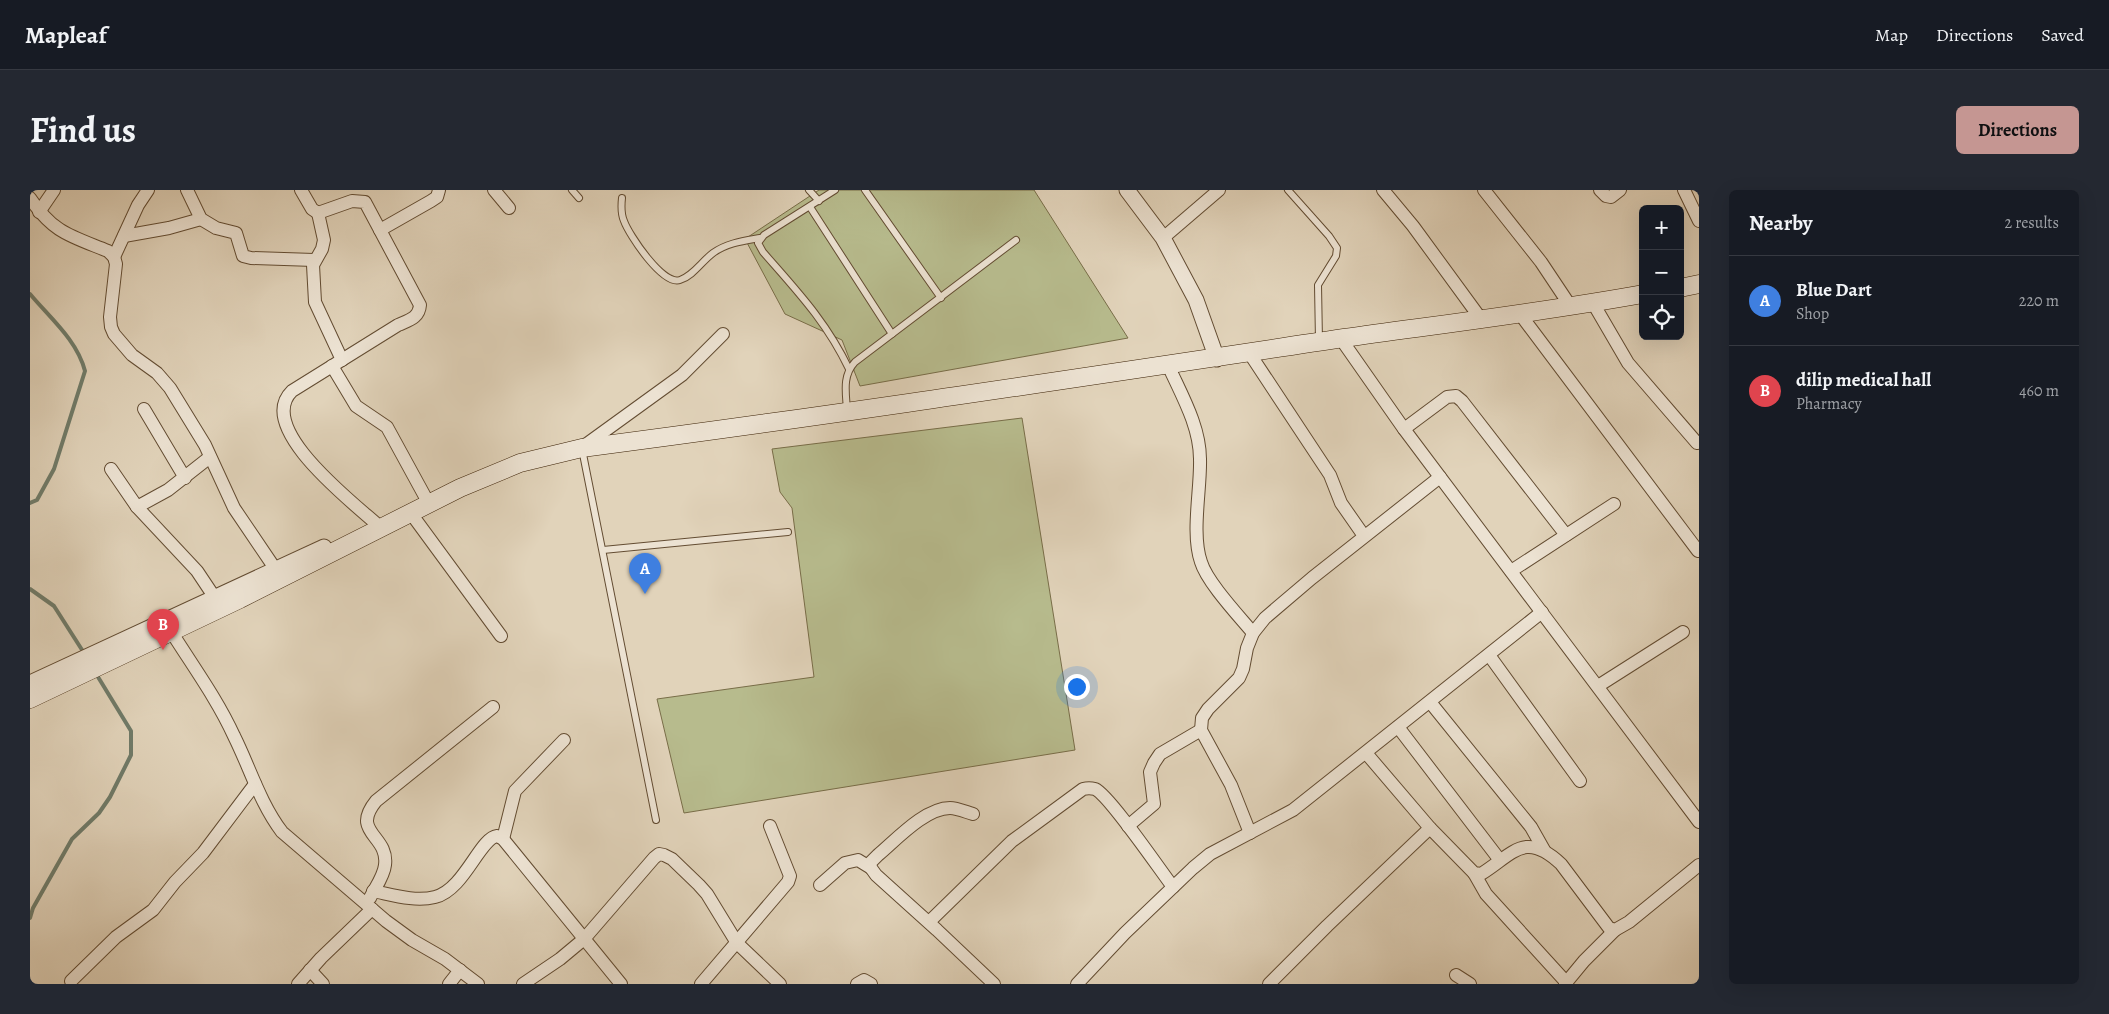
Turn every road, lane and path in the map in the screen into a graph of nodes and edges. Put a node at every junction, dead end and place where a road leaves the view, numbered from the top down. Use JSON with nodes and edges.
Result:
{"nodes":[{"id":1,"x":54,"y":190,"type":"edge"},
{"id":2,"x":148,"y":190,"type":"edge"},
{"id":3,"x":187,"y":190,"type":"edge"},
{"id":4,"x":301,"y":190,"type":"edge"},
{"id":5,"x":439,"y":190,"type":"edge"},
{"id":6,"x":494,"y":190,"type":"edge"},
{"id":7,"x":572,"y":190,"type":"edge"},
{"id":8,"x":809,"y":190,"type":"edge"},
{"id":9,"x":835,"y":190,"type":"edge"},
{"id":10,"x":865,"y":190,"type":"edge"},
{"id":11,"x":1127,"y":190,"type":"edge"},
{"id":12,"x":1218,"y":190,"type":"edge"},
{"id":13,"x":1288,"y":190,"type":"edge"},
{"id":14,"x":1383,"y":190,"type":"edge"},
{"id":15,"x":1484,"y":190,"type":"edge"},
{"id":16,"x":1600,"y":190,"type":"edge"},
{"id":17,"x":1620,"y":190,"type":"edge"},
{"id":18,"x":1684,"y":190,"type":"edge"},
{"id":19,"x":30,"y":198,"type":"edge"},
{"id":20,"x":579,"y":198,"type":"dead end"},
{"id":21,"x":622,"y":198,"type":"dead end"},
{"id":22,"x":819,"y":201,"type":"junction"},
{"id":23,"x":810,"y":207,"type":"junction"},
{"id":24,"x":508,"y":208,"type":"dead end"},
{"id":25,"x":39,"y":212,"type":"junction"},
{"id":26,"x":318,"y":213,"type":"junction"},
{"id":27,"x":201,"y":219,"type":"junction"},
{"id":28,"x":1699,"y":220,"type":"edge"},
{"id":29,"x":380,"y":230,"type":"junction"},
{"id":30,"x":124,"y":236,"type":"junction"},
{"id":31,"x":760,"y":238,"type":"junction"},
{"id":32,"x":1163,"y":238,"type":"junction"},
{"id":33,"x":1016,"y":240,"type":"dead end"},
{"id":34,"x":114,"y":257,"type":"junction"},
{"id":35,"x":314,"y":260,"type":"junction"},
{"id":36,"x":1699,"y":284,"type":"edge"},
{"id":37,"x":1684,"y":287,"type":"edge"},
{"id":38,"x":1639,"y":295,"type":"edge"},
{"id":39,"x":941,"y":298,"type":"junction"},
{"id":40,"x":1593,"y":303,"type":"junction"},
{"id":41,"x":1571,"y":307,"type":"junction"},
{"id":42,"x":1520,"y":314,"type":"junction"},
{"id":43,"x":1481,"y":319,"type":"junction"},
{"id":44,"x":724,"y":334,"type":"dead end"},
{"id":45,"x":892,"y":334,"type":"junction"},
{"id":46,"x":1341,"y":339,"type":"junction"},
{"id":47,"x":1319,"y":343,"type":"junction"},
{"id":48,"x":1250,"y":354,"type":"junction"},
{"id":49,"x":1217,"y":359,"type":"junction"},
{"id":50,"x":337,"y":363,"type":"junction"},
{"id":51,"x":1168,"y":365,"type":"junction"},
{"id":52,"x":849,"y":369,"type":"junction"},
{"id":53,"x":144,"y":408,"type":"dead end"},
{"id":54,"x":847,"y":410,"type":"junction"},
{"id":55,"x":1404,"y":429,"type":"junction"},
{"id":56,"x":1697,"y":443,"type":"dead end"},
{"id":57,"x":582,"y":448,"type":"junction"},
{"id":58,"x":210,"y":457,"type":"junction"},
{"id":59,"x":111,"y":469,"type":"dead end"},
{"id":60,"x":1440,"y":477,"type":"junction"},
{"id":61,"x":185,"y":478,"type":"junction"},
{"id":62,"x":428,"y":502,"type":"junction"},
{"id":63,"x":1614,"y":504,"type":"dead end"},
{"id":64,"x":137,"y":507,"type":"junction"},
{"id":65,"x":410,"y":512,"type":"junction"},
{"id":66,"x":380,"y":527,"type":"junction"},
{"id":67,"x":788,"y":532,"type":"dead end"},
{"id":68,"x":1566,"y":535,"type":"junction"},
{"id":69,"x":1364,"y":536,"type":"junction"},
{"id":70,"x":350,"y":543,"type":"junction"},
{"id":71,"x":603,"y":550,"type":"junction"},
{"id":72,"x":1698,"y":551,"type":"edge"},
{"id":73,"x":276,"y":570,"type":"junction"},
{"id":74,"x":1511,"y":572,"type":"junction"},
{"id":75,"x":215,"y":598,"type":"junction"},
{"id":76,"x":1542,"y":612,"type":"junction"},
{"id":77,"x":1683,"y":632,"type":"dead end"},
{"id":78,"x":1252,"y":633,"type":"junction"},
{"id":79,"x":174,"y":636,"type":"junction"},
{"id":80,"x":501,"y":636,"type":"dead end"},
{"id":81,"x":1489,"y":655,"type":"junction"},
{"id":82,"x":99,"y":662,"type":"junction"},
{"id":83,"x":83,"y":670,"type":"junction"},
{"id":84,"x":30,"y":683,"type":"edge"},
{"id":85,"x":1598,"y":686,"type":"junction"},
{"id":86,"x":30,"y":690,"type":"edge"},
{"id":87,"x":30,"y":698,"type":"edge"},
{"id":88,"x":1430,"y":702,"type":"junction"},
{"id":89,"x":30,"y":705,"type":"edge"},
{"id":90,"x":493,"y":706,"type":"dead end"},
{"id":91,"x":1398,"y":727,"type":"junction"},
{"id":92,"x":1201,"y":730,"type":"junction"},
{"id":93,"x":564,"y":740,"type":"dead end"},
{"id":94,"x":1366,"y":753,"type":"junction"},
{"id":95,"x":1580,"y":781,"type":"dead end"},
{"id":96,"x":255,"y":784,"type":"junction"},
{"id":97,"x":973,"y":814,"type":"dead end"},
{"id":98,"x":656,"y":820,"type":"dead end"},
{"id":99,"x":1699,"y":822,"type":"edge"},
{"id":100,"x":770,"y":826,"type":"dead end"},
{"id":101,"x":1128,"y":826,"type":"junction"},
{"id":102,"x":1430,"y":828,"type":"junction"},
{"id":103,"x":1250,"y":833,"type":"junction"},
{"id":104,"x":503,"y":839,"type":"junction"},
{"id":105,"x":1544,"y":850,"type":"junction"},
{"id":106,"x":1499,"y":859,"type":"junction"},
{"id":107,"x":1699,"y":865,"type":"edge"},
{"id":108,"x":871,"y":868,"type":"junction"},
{"id":109,"x":1474,"y":873,"type":"junction"},
{"id":110,"x":820,"y":885,"type":"dead end"},
{"id":111,"x":1173,"y":887,"type":"junction"},
{"id":112,"x":373,"y":891,"type":"junction"},
{"id":113,"x":369,"y":907,"type":"junction"},
{"id":114,"x":929,"y":922,"type":"junction"},
{"id":115,"x":1615,"y":930,"type":"junction"},
{"id":116,"x":584,"y":939,"type":"junction"},
{"id":117,"x":737,"y":943,"type":"junction"},
{"id":118,"x":310,"y":970,"type":"junction"},
{"id":119,"x":460,"y":970,"type":"junction"},
{"id":120,"x":1456,"y":975,"type":"dead end"},
{"id":121,"x":71,"y":981,"type":"dead end"},
{"id":122,"x":1565,"y":983,"type":"edge"},
{"id":123,"x":298,"y":984,"type":"edge"},
{"id":124,"x":323,"y":984,"type":"edge"},
{"id":125,"x":449,"y":984,"type":"edge"},
{"id":126,"x":478,"y":984,"type":"edge"},
{"id":127,"x":523,"y":984,"type":"edge"},
{"id":128,"x":621,"y":984,"type":"edge"},
{"id":129,"x":701,"y":984,"type":"edge"},
{"id":130,"x":780,"y":984,"type":"edge"},
{"id":131,"x":857,"y":984,"type":"edge"},
{"id":132,"x":871,"y":984,"type":"edge"},
{"id":133,"x":994,"y":984,"type":"edge"},
{"id":134,"x":1077,"y":984,"type":"edge"},
{"id":135,"x":1269,"y":984,"type":"edge"},
{"id":136,"x":1470,"y":984,"type":"edge"}],
"edges":[{"from":1,"to":25,"type":"street"},
{"from":2,"to":30,"type":"street"},
{"from":3,"to":27,"type":"street"},
{"from":4,"to":26,"type":"street"},
{"from":5,"to":29,"type":"street"},
{"from":6,"to":24,"type":"street"},
{"from":7,"to":20,"type":"lane"},
{"from":8,"to":22,"type":"lane"},
{"from":9,"to":22,"type":"lane"},
{"from":10,"to":39,"type":"lane"},
{"from":11,"to":32,"type":"street"},
{"from":12,"to":32,"type":"street"},
{"from":13,"to":47,"type":"lane"},
{"from":14,"to":43,"type":"street"},
{"from":15,"to":41,"type":"street"},
{"from":16,"to":17,"type":"street"},
{"from":18,"to":28,"type":"street"},
{"from":19,"to":25,"type":"street"},
{"from":21,"to":31,"type":"lane"},
{"from":22,"to":23,"type":"lane"},
{"from":23,"to":31,"type":"lane"},
{"from":23,"to":45,"type":"lane"},
{"from":25,"to":34,"type":"street"},
{"from":26,"to":29,"type":"street"},
{"from":26,"to":35,"type":"street"},
{"from":27,"to":30,"type":"street"},
{"from":27,"to":35,"type":"street"},
{"from":29,"to":50,"type":"street"},
{"from":30,"to":34,"type":"street"},
{"from":31,"to":52,"type":"lane"},
{"from":32,"to":49,"type":"street"},
{"from":33,"to":39,"type":"lane"},
{"from":34,"to":58,"type":"street"},
{"from":35,"to":50,"type":"street"},
{"from":36,"to":37,"type":"main road"},
{"from":38,"to":40,"type":"main road"},
{"from":39,"to":45,"type":"lane"},
{"from":40,"to":41,"type":"main road"},
{"from":40,"to":56,"type":"street"},
{"from":41,"to":42,"type":"main road"},
{"from":42,"to":43,"type":"main road"},
{"from":42,"to":72,"type":"street"},
{"from":43,"to":46,"type":"main road"},
{"from":44,"to":57,"type":"street"},
{"from":45,"to":52,"type":"lane"},
{"from":46,"to":47,"type":"main road"},
{"from":46,"to":55,"type":"street"},
{"from":47,"to":48,"type":"main road"},
{"from":48,"to":49,"type":"main road"},
{"from":48,"to":69,"type":"street"},
{"from":49,"to":51,"type":"main road"},
{"from":50,"to":62,"type":"street"},
{"from":50,"to":66,"type":"street"},
{"from":51,"to":54,"type":"main road"},
{"from":51,"to":78,"type":"street"},
{"from":52,"to":54,"type":"lane"},
{"from":53,"to":61,"type":"street"},
{"from":54,"to":57,"type":"main road"},
{"from":55,"to":60,"type":"street"},
{"from":55,"to":68,"type":"street"},
{"from":57,"to":62,"type":"main road"},
{"from":57,"to":71,"type":"lane"},
{"from":58,"to":61,"type":"street"},
{"from":58,"to":73,"type":"street"},
{"from":59,"to":64,"type":"street"},
{"from":60,"to":69,"type":"street"},
{"from":60,"to":74,"type":"street"},
{"from":61,"to":64,"type":"street"},
{"from":62,"to":65,"type":"main road"},
{"from":63,"to":68,"type":"street"},
{"from":64,"to":75,"type":"street"},
{"from":65,"to":66,"type":"main road"},
{"from":65,"to":80,"type":"street"},
{"from":66,"to":70,"type":"main road"},
{"from":67,"to":71,"type":"lane"},
{"from":68,"to":74,"type":"street"},
{"from":69,"to":78,"type":"street"},
{"from":70,"to":73,"type":"street"},
{"from":70,"to":79,"type":"street"},
{"from":70,"to":82,"type":"main road"},
{"from":71,"to":98,"type":"lane"},
{"from":73,"to":75,"type":"street"},
{"from":74,"to":76,"type":"street"},
{"from":75,"to":82,"type":"street"},
{"from":76,"to":81,"type":"street"},
{"from":76,"to":85,"type":"street"},
{"from":77,"to":85,"type":"street"},
{"from":78,"to":92,"type":"street"},
{"from":79,"to":82,"type":"street"},
{"from":79,"to":96,"type":"street"},
{"from":81,"to":88,"type":"street"},
{"from":81,"to":95,"type":"street"},
{"from":82,"to":83,"type":"main road"},
{"from":83,"to":84,"type":"street"},
{"from":83,"to":86,"type":"main road"},
{"from":83,"to":87,"type":"main road"},
{"from":83,"to":89,"type":"street"},
{"from":85,"to":99,"type":"street"},
{"from":88,"to":91,"type":"street"},
{"from":88,"to":105,"type":"street"},
{"from":90,"to":112,"type":"street"},
{"from":91,"to":94,"type":"street"},
{"from":91,"to":106,"type":"street"},
{"from":92,"to":101,"type":"street"},
{"from":92,"to":103,"type":"street"},
{"from":93,"to":104,"type":"street"},
{"from":94,"to":102,"type":"street"},
{"from":94,"to":103,"type":"street"},
{"from":96,"to":113,"type":"street"},
{"from":96,"to":121,"type":"street"},
{"from":97,"to":108,"type":"street"},
{"from":100,"to":117,"type":"street"},
{"from":101,"to":111,"type":"street"},
{"from":101,"to":114,"type":"street"},
{"from":102,"to":109,"type":"street"},
{"from":102,"to":135,"type":"street"},
{"from":103,"to":111,"type":"street"},
{"from":104,"to":112,"type":"street"},
{"from":104,"to":116,"type":"street"},
{"from":105,"to":106,"type":"street"},
{"from":105,"to":115,"type":"street"},
{"from":106,"to":109,"type":"street"},
{"from":107,"to":115,"type":"street"},
{"from":108,"to":110,"type":"street"},
{"from":108,"to":114,"type":"street"},
{"from":109,"to":122,"type":"street"},
{"from":111,"to":134,"type":"street"},
{"from":112,"to":113,"type":"street"},
{"from":113,"to":118,"type":"street"},
{"from":113,"to":119,"type":"street"},
{"from":114,"to":133,"type":"street"},
{"from":115,"to":122,"type":"street"},
{"from":116,"to":117,"type":"street"},
{"from":116,"to":127,"type":"street"},
{"from":116,"to":128,"type":"street"},
{"from":117,"to":129,"type":"street"},
{"from":117,"to":130,"type":"street"},
{"from":118,"to":123,"type":"street"},
{"from":118,"to":124,"type":"street"},
{"from":119,"to":125,"type":"street"},
{"from":119,"to":126,"type":"street"},
{"from":120,"to":136,"type":"street"},
{"from":131,"to":132,"type":"street"}]}
